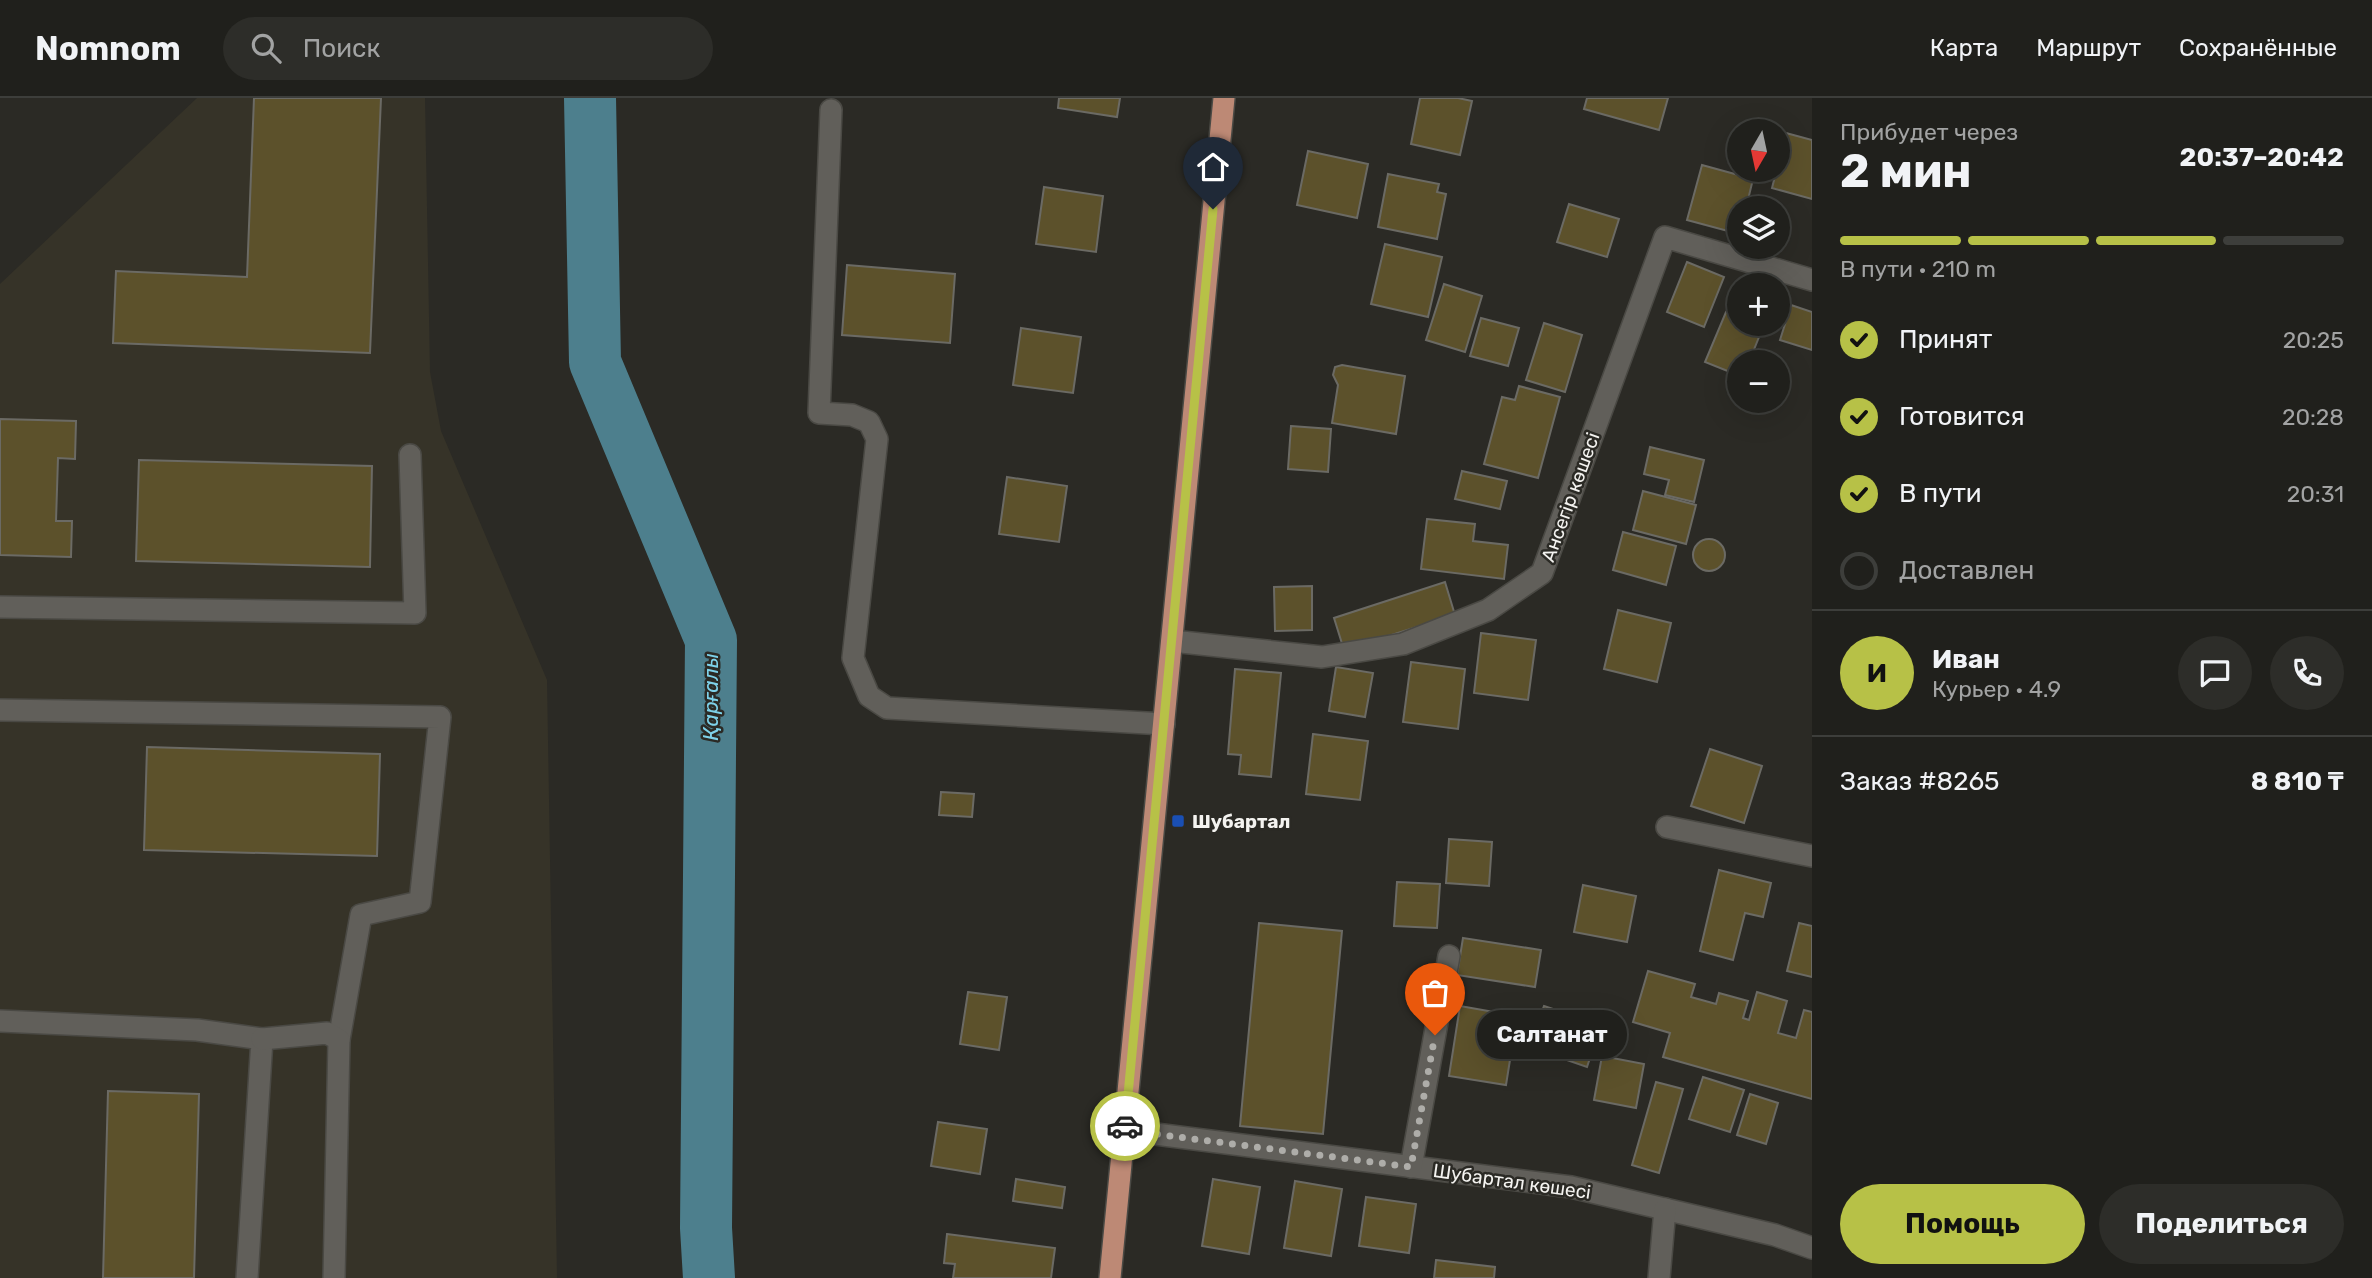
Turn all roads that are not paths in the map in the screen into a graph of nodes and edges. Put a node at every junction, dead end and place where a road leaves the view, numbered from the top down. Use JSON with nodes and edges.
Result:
{"nodes":[{"id":1,"x":1224,"y":98,"type":"edge"},
{"id":2,"x":831,"y":110,"type":"dead end"},
{"id":3,"x":1812,"y":280,"type":"edge"},
{"id":4,"x":410,"y":455,"type":"dead end"},
{"id":5,"x":0,"y":607,"type":"edge"},
{"id":6,"x":1172,"y":640,"type":"junction"},
{"id":7,"x":0,"y":710,"type":"edge"},
{"id":8,"x":1164,"y":724,"type":"junction"},
{"id":9,"x":1667,"y":827,"type":"dead end"},
{"id":10,"x":1812,"y":856,"type":"edge"},
{"id":11,"x":1449,"y":956,"type":"dead end"},
{"id":12,"x":0,"y":1021,"type":"edge"},
{"id":13,"x":262,"y":1039,"type":"junction"},
{"id":14,"x":339,"y":1040,"type":"junction"},
{"id":15,"x":1124,"y":1130,"type":"junction"},
{"id":16,"x":1411,"y":1167,"type":"junction"},
{"id":17,"x":1665,"y":1209,"type":"junction"},
{"id":18,"x":1812,"y":1248,"type":"edge"},
{"id":19,"x":247,"y":1278,"type":"edge"},
{"id":20,"x":334,"y":1278,"type":"edge"},
{"id":21,"x":1110,"y":1278,"type":"edge"},
{"id":22,"x":1659,"y":1278,"type":"edge"}],
"edges":[{"from":1,"to":6,"type":"main road"},
{"from":2,"to":8,"type":"street"},
{"from":3,"to":6,"type":"street","name":"Ансегір көшесі"},
{"from":4,"to":5,"type":"street"},
{"from":6,"to":8,"type":"main road"},
{"from":7,"to":14,"type":"street"},
{"from":8,"to":15,"type":"main road"},
{"from":9,"to":10,"type":"street"},
{"from":11,"to":16,"type":"street"},
{"from":12,"to":13,"type":"street"},
{"from":13,"to":14,"type":"street"},
{"from":13,"to":19,"type":"street"},
{"from":14,"to":20,"type":"street"},
{"from":15,"to":16,"type":"street","name":"Шубартал көшесі"},
{"from":15,"to":21,"type":"main road"},
{"from":16,"to":17,"type":"street","name":"Шубартал көшесі"},
{"from":17,"to":18,"type":"street","name":"Шубартал көшесі"},
{"from":17,"to":22,"type":"street"}]}
